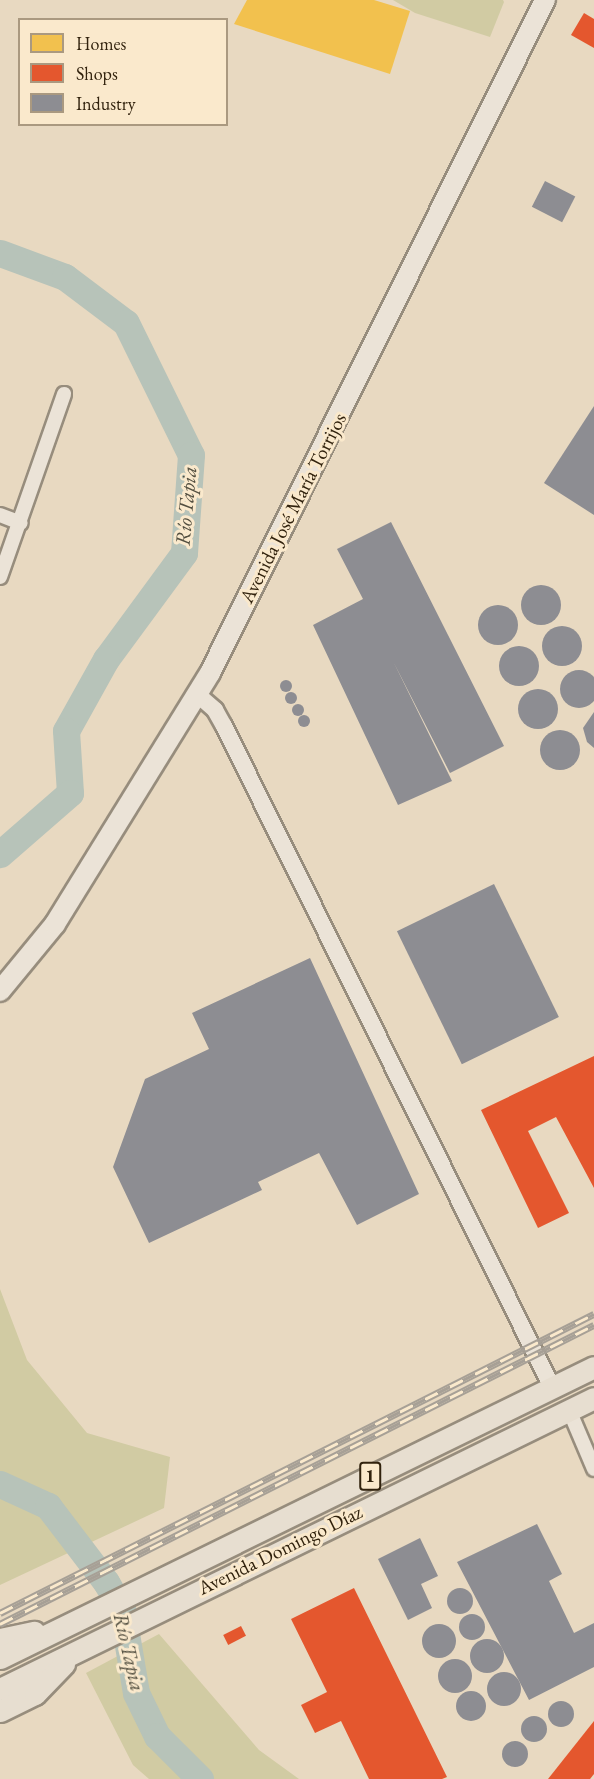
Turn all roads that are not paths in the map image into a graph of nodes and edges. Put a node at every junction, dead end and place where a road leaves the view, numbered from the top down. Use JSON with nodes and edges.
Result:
{"nodes":[{"id":1,"x":539,"y":4,"type":"edge"},
{"id":2,"x":64,"y":394,"type":"dead end"},
{"id":3,"x":0,"y":515,"type":"edge"},
{"id":4,"x":21,"y":523,"type":"junction"},
{"id":5,"x":0,"y":578,"type":"edge"},
{"id":6,"x":198,"y":695,"type":"junction"},
{"id":7,"x":0,"y":991,"type":"edge"},
{"id":8,"x":594,"y":1367,"type":"edge"},
{"id":9,"x":552,"y":1388,"type":"junction"},
{"id":10,"x":594,"y":1398,"type":"edge"},
{"id":11,"x":569,"y":1410,"type":"junction"},
{"id":12,"x":594,"y":1469,"type":"edge"},
{"id":13,"x":69,"y":1624,"type":"junction"},
{"id":14,"x":0,"y":1639,"type":"edge"},
{"id":15,"x":80,"y":1649,"type":"junction"},
{"id":16,"x":0,"y":1658,"type":"edge"},
{"id":17,"x":0,"y":1689,"type":"edge"},
{"id":18,"x":0,"y":1712,"type":"edge"}],
"edges":[{"from":1,"to":6,"type":"main road","name":"Avenida José María Torrijos"},
{"from":2,"to":4,"type":"street"},
{"from":3,"to":4,"type":"street"},
{"from":4,"to":5,"type":"street"},
{"from":6,"to":7,"type":"main road","name":"Avenida José María Torrijos"},
{"from":6,"to":9,"type":"street"},
{"from":8,"to":9,"type":"main road","name":"Avenida Domingo Díaz","number":"1"},
{"from":9,"to":13,"type":"main road","name":"Avenida Domingo Díaz","number":"1"},
{"from":10,"to":11,"type":"main road","name":"Avenida Domingo Díaz","number":"1"},
{"from":11,"to":12,"type":"street"},
{"from":11,"to":15,"type":"main road","name":"Avenida Domingo Díaz","number":"1"},
{"from":13,"to":14,"type":"main road"},
{"from":13,"to":16,"type":"main road","name":"Avenida Domingo Díaz"},
{"from":15,"to":17,"type":"main road","name":"Avenida Domingo Díaz"},
{"from":15,"to":18,"type":"main road"}]}
